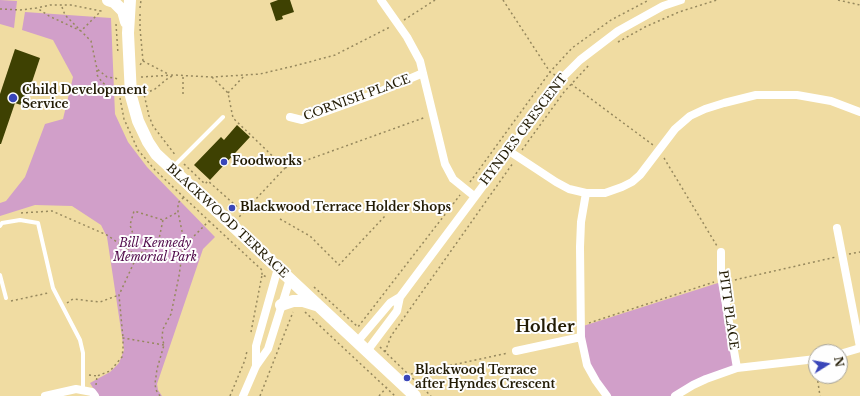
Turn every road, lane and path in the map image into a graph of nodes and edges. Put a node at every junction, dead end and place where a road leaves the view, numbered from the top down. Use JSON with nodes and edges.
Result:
{"nodes":[{"id":1,"x":108,"y":0,"type":"edge"},
{"id":2,"x":130,"y":0,"type":"edge"},
{"id":3,"x":141,"y":0,"type":"edge"},
{"id":4,"x":381,"y":0,"type":"edge"},
{"id":5,"x":435,"y":0,"type":"edge"},
{"id":6,"x":503,"y":0,"type":"edge"},
{"id":7,"x":649,"y":0,"type":"edge"},
{"id":8,"x":681,"y":0,"type":"edge"},
{"id":9,"x":717,"y":0,"type":"edge"},
{"id":10,"x":838,"y":0,"type":"edge"},
{"id":11,"x":860,"y":5,"type":"edge"},
{"id":12,"x":62,"y":7,"type":"dead end"},
{"id":13,"x":37,"y":8,"type":"junction"},
{"id":14,"x":0,"y":9,"type":"edge"},
{"id":15,"x":398,"y":24,"type":"junction"},
{"id":16,"x":81,"y":31,"type":"junction"},
{"id":17,"x":128,"y":33,"type":"junction"},
{"id":18,"x":618,"y":42,"type":"dead end"},
{"id":19,"x":594,"y":60,"type":"dead end"},
{"id":20,"x":97,"y":69,"type":"junction"},
{"id":21,"x":550,"y":72,"type":"junction"},
{"id":22,"x":423,"y":73,"type":"junction"},
{"id":23,"x":169,"y":75,"type":"junction"},
{"id":24,"x":174,"y":75,"type":"junction"},
{"id":25,"x":183,"y":75,"type":"junction"},
{"id":26,"x":244,"y":76,"type":"junction"},
{"id":27,"x":141,"y":77,"type":"dead end"},
{"id":28,"x":212,"y":77,"type":"junction"},
{"id":29,"x":119,"y":79,"type":"dead end"},
{"id":30,"x":571,"y":84,"type":"junction"},
{"id":31,"x":122,"y":93,"type":"dead end"},
{"id":32,"x":228,"y":93,"type":"junction"},
{"id":33,"x":182,"y":94,"type":"dead end"},
{"id":34,"x":860,"y":112,"type":"edge"},
{"id":35,"x":434,"y":114,"type":"junction"},
{"id":36,"x":223,"y":117,"type":"dead end"},
{"id":37,"x":290,"y":117,"type":"dead end"},
{"id":38,"x":660,"y":150,"type":"junction"},
{"id":39,"x":509,"y":151,"type":"junction"},
{"id":40,"x":518,"y":157,"type":"junction"},
{"id":41,"x":175,"y":164,"type":"junction"},
{"id":42,"x":285,"y":168,"type":"junction"},
{"id":43,"x":465,"y":189,"type":"junction"},
{"id":44,"x":586,"y":193,"type":"junction"},
{"id":45,"x":474,"y":196,"type":"junction"},
{"id":46,"x":183,"y":197,"type":"dead end"},
{"id":47,"x":178,"y":203,"type":"dead end"},
{"id":48,"x":178,"y":212,"type":"junction"},
{"id":49,"x":243,"y":212,"type":"junction"},
{"id":50,"x":15,"y":214,"type":"dead end"},
{"id":51,"x":385,"y":216,"type":"dead end"},
{"id":52,"x":238,"y":218,"type":"dead end"},
{"id":53,"x":280,"y":219,"type":"dead end"},
{"id":54,"x":163,"y":220,"type":"junction"},
{"id":55,"x":209,"y":221,"type":"junction"},
{"id":56,"x":0,"y":226,"type":"edge"},
{"id":57,"x":837,"y":228,"type":"dead end"},
{"id":58,"x":316,"y":237,"type":"dead end"},
{"id":59,"x":314,"y":239,"type":"junction"},
{"id":60,"x":183,"y":246,"type":"junction"},
{"id":61,"x":125,"y":247,"type":"junction"},
{"id":62,"x":721,"y":252,"type":"joint"},
{"id":63,"x":860,"y":252,"type":"edge"},
{"id":64,"x":333,"y":253,"type":"dead end"},
{"id":65,"x":137,"y":256,"type":"junction"},
{"id":66,"x":331,"y":256,"type":"junction"},
{"id":67,"x":842,"y":256,"type":"junction"},
{"id":68,"x":278,"y":268,"type":"junction"},
{"id":69,"x":0,"y":275,"type":"edge"},
{"id":70,"x":262,"y":275,"type":"dead end"},
{"id":71,"x":290,"y":279,"type":"junction"},
{"id":72,"x":722,"y":281,"type":"junction"},
{"id":73,"x":312,"y":285,"type":"dead end"},
{"id":74,"x":49,"y":292,"type":"dead end"},
{"id":75,"x":119,"y":295,"type":"junction"},
{"id":76,"x":400,"y":297,"type":"junction"},
{"id":77,"x":6,"y":298,"type":"joint"},
{"id":78,"x":281,"y":305,"type":"junction"},
{"id":79,"x":62,"y":306,"type":"junction"},
{"id":80,"x":319,"y":306,"type":"junction"},
{"id":81,"x":304,"y":311,"type":"dead end"},
{"id":82,"x":581,"y":326,"type":"junction"},
{"id":83,"x":358,"y":327,"type":"junction"},
{"id":84,"x":581,"y":337,"type":"junction"},
{"id":85,"x":123,"y":338,"type":"junction"},
{"id":86,"x":361,"y":338,"type":"junction"},
{"id":87,"x":164,"y":345,"type":"junction"},
{"id":88,"x":370,"y":346,"type":"junction"},
{"id":89,"x":860,"y":347,"type":"edge"},
{"id":90,"x":516,"y":351,"type":"joint"},
{"id":91,"x":848,"y":351,"type":"edge"},
{"id":92,"x":385,"y":352,"type":"junction"},
{"id":93,"x":808,"y":360,"type":"edge"},
{"id":94,"x":256,"y":366,"type":"junction"},
{"id":95,"x":737,"y":368,"type":"junction"},
{"id":96,"x":83,"y":374,"type":"junction"},
{"id":97,"x":409,"y":375,"type":"junction"},
{"id":98,"x":97,"y":376,"type":"junction"},
{"id":99,"x":395,"y":378,"type":"junction"},
{"id":100,"x":819,"y":384,"type":"edge"},
{"id":101,"x":386,"y":388,"type":"junction"},
{"id":102,"x":83,"y":390,"type":"junction"},
{"id":103,"x":93,"y":394,"type":"edge"},
{"id":104,"x":45,"y":396,"type":"edge"},
{"id":105,"x":160,"y":396,"type":"edge"},
{"id":106,"x":243,"y":396,"type":"edge"},
{"id":107,"x":379,"y":396,"type":"edge"},
{"id":108,"x":395,"y":396,"type":"edge"},
{"id":109,"x":415,"y":396,"type":"edge"},
{"id":110,"x":431,"y":396,"type":"edge"},
{"id":111,"x":607,"y":396,"type":"edge"},
{"id":112,"x":675,"y":396,"type":"edge"},
{"id":113,"x":820,"y":396,"type":"edge"}],
"edges":[{"from":1,"to":17,"type":"street"},
{"from":2,"to":17,"type":"street","name":"BLACKWOOD TERRACE"},
{"from":3,"to":23,"type":"path"},
{"from":4,"to":15,"type":"street"},
{"from":5,"to":15,"type":"path"},
{"from":6,"to":21,"type":"path"},
{"from":7,"to":21,"type":"path"},
{"from":8,"to":39,"type":"street","name":"HYNDES CRESCENT"},
{"from":9,"to":18,"type":"path"},
{"from":10,"to":11,"type":"path"},
{"from":12,"to":16,"type":"path"},
{"from":13,"to":14,"type":"path"},
{"from":13,"to":16,"type":"path"},
{"from":13,"to":16,"type":"path"},
{"from":15,"to":22,"type":"street"},
{"from":15,"to":26,"type":"path"},
{"from":16,"to":20,"type":"path"},
{"from":17,"to":41,"type":"street","name":"BLACKWOOD TERRACE"},
{"from":19,"to":30,"type":"path"},
{"from":20,"to":29,"type":"path"},
{"from":20,"to":31,"type":"path"},
{"from":21,"to":43,"type":"path"},
{"from":22,"to":35,"type":"street"},
{"from":22,"to":37,"type":"street","name":"CORNISH PLACE"},
{"from":23,"to":24,"type":"path"},
{"from":23,"to":27,"type":"path"},
{"from":24,"to":25,"type":"path"},
{"from":24,"to":41,"type":"path"},
{"from":25,"to":28,"type":"path"},
{"from":25,"to":33,"type":"path"},
{"from":26,"to":28,"type":"path"},
{"from":26,"to":32,"type":"path"},
{"from":28,"to":32,"type":"path"},
{"from":30,"to":38,"type":"path"},
{"from":30,"to":40,"type":"path"},
{"from":32,"to":42,"type":"path"},
{"from":34,"to":38,"type":"street"},
{"from":35,"to":42,"type":"path"},
{"from":35,"to":43,"type":"street"},
{"from":36,"to":41,"type":"lane"},
{"from":38,"to":44,"type":"street"},
{"from":38,"to":62,"type":"path"},
{"from":39,"to":40,"type":"street"},
{"from":39,"to":45,"type":"street","name":"HYNDES CRESCENT"},
{"from":40,"to":44,"type":"street"},
{"from":40,"to":92,"type":"path"},
{"from":41,"to":49,"type":"path"},
{"from":41,"to":68,"type":"street","name":"BLACKWOOD TERRACE"},
{"from":42,"to":49,"type":"path"},
{"from":43,"to":45,"type":"street"},
{"from":43,"to":83,"type":"path"},
{"from":44,"to":82,"type":"street"},
{"from":45,"to":76,"type":"street","name":"HYNDES CRESCENT"},
{"from":46,"to":55,"type":"path"},
{"from":47,"to":48,"type":"path"},
{"from":48,"to":54,"type":"path"},
{"from":48,"to":60,"type":"path"},
{"from":49,"to":52,"type":"path"},
{"from":50,"to":61,"type":"path"},
{"from":51,"to":66,"type":"path"},
{"from":53,"to":59,"type":"path"},
{"from":54,"to":61,"type":"path"},
{"from":54,"to":65,"type":"path"},
{"from":55,"to":60,"type":"path"},
{"from":55,"to":70,"type":"path"},
{"from":56,"to":79,"type":"lane"},
{"from":57,"to":67,"type":"street"},
{"from":58,"to":59,"type":"path"},
{"from":59,"to":66,"type":"path"},
{"from":60,"to":87,"type":"path"},
{"from":61,"to":65,"type":"path"},
{"from":62,"to":72,"type":"street","name":"PITT PLACE"},
{"from":63,"to":67,"type":"path"},
{"from":64,"to":66,"type":"path"},
{"from":65,"to":75,"type":"path"},
{"from":67,"to":72,"type":"path"},
{"from":67,"to":89,"type":"street"},
{"from":68,"to":71,"type":"street","name":"BLACKWOOD TERRACE"},
{"from":68,"to":94,"type":"street"},
{"from":69,"to":77,"type":"lane"},
{"from":71,"to":78,"type":"street"},
{"from":71,"to":80,"type":"street","name":"BLACKWOOD TERRACE"},
{"from":72,"to":82,"type":"path"},
{"from":72,"to":95,"type":"street","name":"PITT PLACE"},
{"from":73,"to":83,"type":"path"},
{"from":74,"to":77,"type":"path"},
{"from":75,"to":79,"type":"path"},
{"from":75,"to":85,"type":"path"},
{"from":76,"to":86,"type":"street","name":"HYNDES CRESCENT"},
{"from":76,"to":88,"type":"street","name":"HYNDES CRESCENT"},
{"from":78,"to":80,"type":"street"},
{"from":78,"to":94,"type":"street"},
{"from":79,"to":96,"type":"lane"},
{"from":80,"to":86,"type":"street","name":"BLACKWOOD TERRACE"},
{"from":81,"to":101,"type":"path"},
{"from":82,"to":84,"type":"street"},
{"from":83,"to":86,"type":"path"},
{"from":84,"to":90,"type":"street"},
{"from":84,"to":111,"type":"street"},
{"from":85,"to":87,"type":"path"},
{"from":85,"to":98,"type":"path"},
{"from":86,"to":88,"type":"street","name":"BLACKWOOD TERRACE"},
{"from":87,"to":105,"type":"path"},
{"from":88,"to":92,"type":"path"},
{"from":88,"to":99,"type":"street","name":"BLACKWOOD TERRACE"},
{"from":89,"to":91,"type":"street"},
{"from":90,"to":97,"type":"path"},
{"from":92,"to":97,"type":"path"},
{"from":93,"to":95,"type":"street"},
{"from":94,"to":106,"type":"street"},
{"from":95,"to":112,"type":"street"},
{"from":96,"to":98,"type":"path"},
{"from":96,"to":102,"type":"lane"},
{"from":97,"to":99,"type":"path"},
{"from":97,"to":110,"type":"path"},
{"from":98,"to":103,"type":"path"},
{"from":99,"to":101,"type":"path"},
{"from":99,"to":109,"type":"street","name":"BLACKWOOD TERRACE"},
{"from":100,"to":113,"type":"path"},
{"from":101,"to":107,"type":"path"},
{"from":101,"to":108,"type":"path"},
{"from":102,"to":103,"type":"street"},
{"from":102,"to":104,"type":"street"}]}
